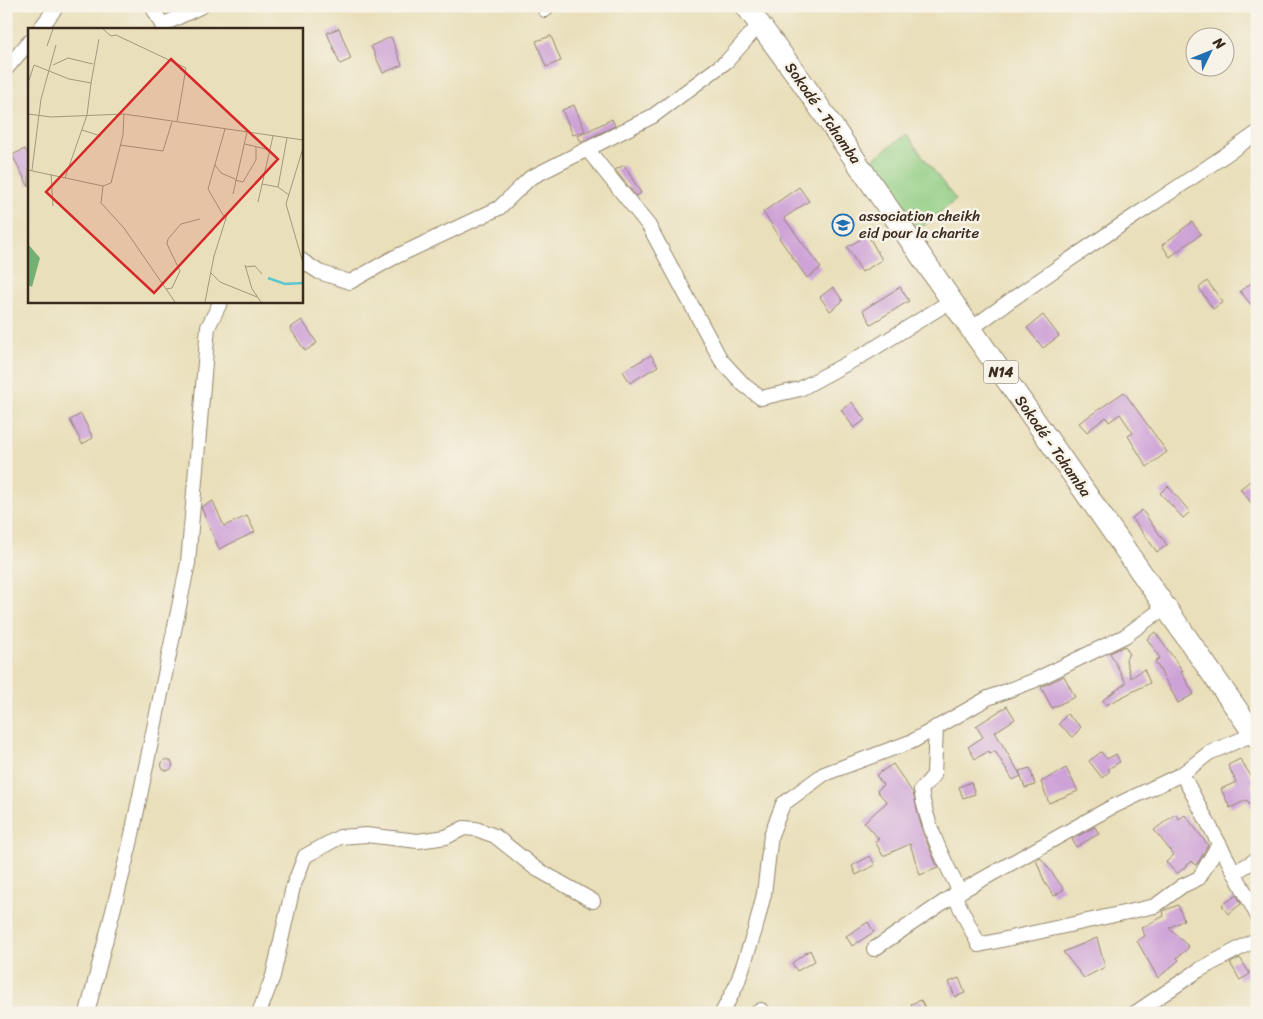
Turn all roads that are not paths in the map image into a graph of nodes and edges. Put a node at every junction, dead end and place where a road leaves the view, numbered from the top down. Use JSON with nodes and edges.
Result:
{"nodes":[{"id":1,"x":57,"y":6,"type":"edge"},
{"id":2,"x":152,"y":6,"type":"edge"},
{"id":3,"x":202,"y":6,"type":"edge"},
{"id":4,"x":746,"y":6,"type":"edge"},
{"id":5,"x":760,"y":24,"type":"junction"},
{"id":6,"x":163,"y":27,"type":"edge"},
{"id":7,"x":41,"y":28,"type":"edge"},
{"id":8,"x":28,"y":43,"type":"edge"},
{"id":9,"x":6,"y":69,"type":"edge"},
{"id":10,"x":1257,"y":133,"type":"edge"},
{"id":11,"x":587,"y":149,"type":"junction"},
{"id":12,"x":302,"y":261,"type":"edge"},
{"id":13,"x":951,"y":301,"type":"junction"},
{"id":14,"x":220,"y":302,"type":"edge"},
{"id":15,"x":971,"y":329,"type":"junction"},
{"id":16,"x":1165,"y":606,"type":"junction"},
{"id":17,"x":936,"y":727,"type":"junction"},
{"id":18,"x":1256,"y":736,"type":"edge"},
{"id":19,"x":1182,"y":774,"type":"junction"},
{"id":20,"x":1219,"y":844,"type":"junction"},
{"id":21,"x":1257,"y":859,"type":"edge"},
{"id":22,"x":1234,"y":873,"type":"junction"},
{"id":23,"x":957,"y":894,"type":"junction"},
{"id":24,"x":593,"y":901,"type":"dead end"},
{"id":25,"x":1257,"y":915,"type":"edge"},
{"id":26,"x":1257,"y":940,"type":"edge"},
{"id":27,"x":874,"y":949,"type":"dead end"},
{"id":28,"x":88,"y":1013,"type":"edge"},
{"id":29,"x":259,"y":1013,"type":"edge"},
{"id":30,"x":722,"y":1013,"type":"edge"},
{"id":31,"x":1135,"y":1013,"type":"edge"}],
"edges":[{"from":1,"to":7,"type":"street"},
{"from":2,"to":6,"type":"street"},
{"from":3,"to":6,"type":"street"},
{"from":4,"to":5,"type":"main road","name":"Sokodé - Tchamba","number":"N14"},
{"from":5,"to":11,"type":"street"},
{"from":5,"to":13,"type":"main road","name":"Sokodé - Tchamba","number":"N14"},
{"from":8,"to":9,"type":"street"},
{"from":10,"to":15,"type":"street"},
{"from":11,"to":12,"type":"street"},
{"from":11,"to":13,"type":"street"},
{"from":13,"to":15,"type":"main road","name":"Sokodé - Tchamba","number":"N14"},
{"from":14,"to":28,"type":"street"},
{"from":15,"to":16,"type":"main road","name":"Sokodé - Tchamba","number":"N14"},
{"from":16,"to":17,"type":"street"},
{"from":16,"to":18,"type":"main road","name":"Sokodé - Tchamba","number":"N14"},
{"from":17,"to":23,"type":"street"},
{"from":17,"to":30,"type":"street"},
{"from":18,"to":19,"type":"street"},
{"from":19,"to":20,"type":"street"},
{"from":19,"to":23,"type":"street"},
{"from":20,"to":22,"type":"street"},
{"from":20,"to":23,"type":"street"},
{"from":21,"to":22,"type":"street"},
{"from":22,"to":25,"type":"street"},
{"from":23,"to":27,"type":"street"},
{"from":24,"to":29,"type":"street"},
{"from":26,"to":31,"type":"street"}]}
